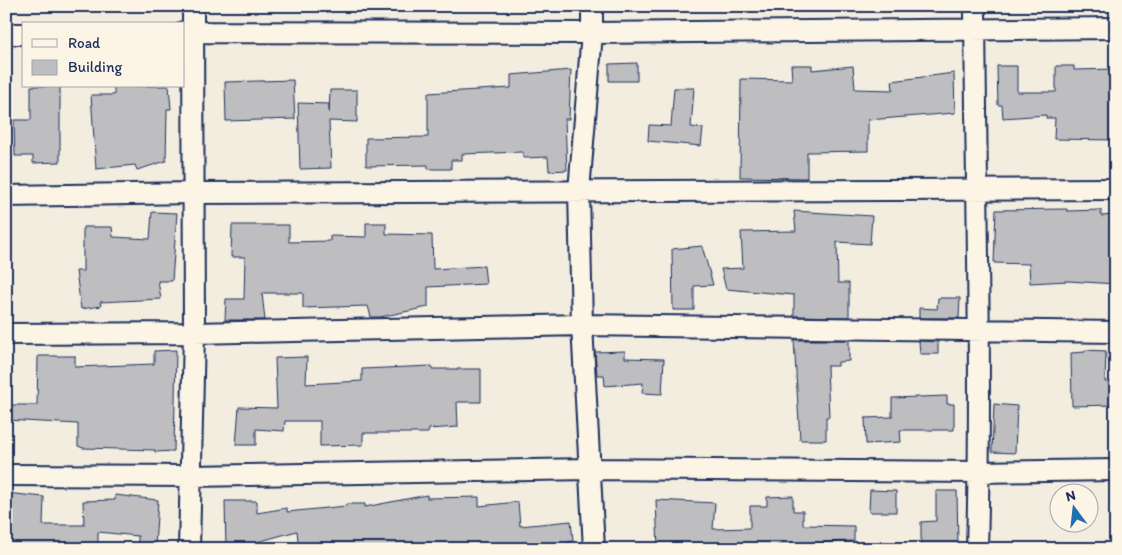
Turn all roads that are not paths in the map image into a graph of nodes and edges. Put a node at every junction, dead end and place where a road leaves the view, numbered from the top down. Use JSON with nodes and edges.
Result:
{"nodes":[{"id":1,"x":193,"y":6,"type":"edge"},
{"id":2,"x":592,"y":6,"type":"edge"},
{"id":3,"x":975,"y":6,"type":"edge"},
{"id":4,"x":1116,"y":28,"type":"edge"},
{"id":5,"x":975,"y":30,"type":"junction"},
{"id":6,"x":188,"y":32,"type":"edge"},
{"id":7,"x":592,"y":33,"type":"junction"},
{"id":8,"x":6,"y":34,"type":"edge"},
{"id":9,"x":22,"y":34,"type":"edge"},
{"id":10,"x":979,"y":188,"type":"junction"},
{"id":11,"x":1116,"y":189,"type":"edge"},
{"id":12,"x":579,"y":191,"type":"junction"},
{"id":13,"x":194,"y":193,"type":"junction"},
{"id":14,"x":6,"y":196,"type":"edge"},
{"id":15,"x":582,"y":325,"type":"junction"},
{"id":16,"x":979,"y":331,"type":"junction"},
{"id":17,"x":1116,"y":332,"type":"edge"},
{"id":18,"x":194,"y":333,"type":"junction"},
{"id":19,"x":6,"y":334,"type":"edge"},
{"id":20,"x":590,"y":468,"type":"junction"},
{"id":21,"x":1116,"y":470,"type":"edge"},
{"id":22,"x":979,"y":472,"type":"junction"},
{"id":23,"x":6,"y":475,"type":"edge"},
{"id":24,"x":192,"y":476,"type":"junction"},
{"id":25,"x":189,"y":549,"type":"edge"},
{"id":26,"x":594,"y":549,"type":"edge"},
{"id":27,"x":976,"y":549,"type":"edge"}],
"edges":[{"from":1,"to":6,"type":"street"},
{"from":2,"to":7,"type":"street"},
{"from":3,"to":5,"type":"street"},
{"from":4,"to":5,"type":"street"},
{"from":5,"to":7,"type":"street"},
{"from":5,"to":10,"type":"street"},
{"from":6,"to":7,"type":"street"},
{"from":6,"to":13,"type":"street"},
{"from":7,"to":12,"type":"street"},
{"from":8,"to":9,"type":"street"},
{"from":10,"to":11,"type":"street"},
{"from":10,"to":12,"type":"street"},
{"from":10,"to":16,"type":"street"},
{"from":12,"to":13,"type":"street"},
{"from":12,"to":15,"type":"street"},
{"from":13,"to":14,"type":"street"},
{"from":13,"to":18,"type":"street"},
{"from":15,"to":16,"type":"street"},
{"from":15,"to":18,"type":"street"},
{"from":15,"to":20,"type":"street"},
{"from":16,"to":17,"type":"street"},
{"from":16,"to":22,"type":"street"},
{"from":18,"to":19,"type":"street"},
{"from":18,"to":24,"type":"street"},
{"from":20,"to":22,"type":"street"},
{"from":20,"to":24,"type":"street"},
{"from":20,"to":26,"type":"street"},
{"from":21,"to":22,"type":"street"},
{"from":22,"to":27,"type":"street"},
{"from":23,"to":24,"type":"street"},
{"from":24,"to":25,"type":"street"}]}
